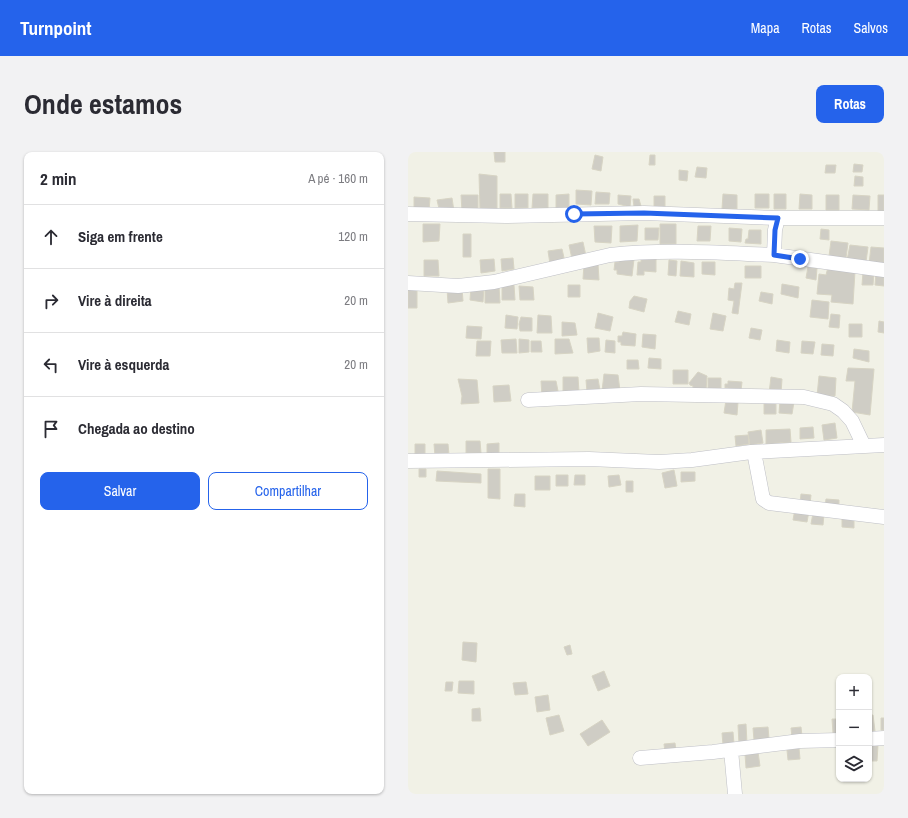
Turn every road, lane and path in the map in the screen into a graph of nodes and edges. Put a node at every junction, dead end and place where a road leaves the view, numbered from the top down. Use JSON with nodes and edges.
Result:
{"nodes":[{"id":1,"x":408,"y":214,"type":"edge"},
{"id":2,"x":778,"y":218,"type":"junction"},
{"id":3,"x":884,"y":218,"type":"edge"},
{"id":4,"x":774,"y":255,"type":"junction"},
{"id":5,"x":884,"y":270,"type":"edge"},
{"id":6,"x":408,"y":283,"type":"edge"},
{"id":7,"x":528,"y":400,"type":"dead end"},
{"id":8,"x":884,"y":445,"type":"edge"},
{"id":9,"x":864,"y":446,"type":"junction"},
{"id":10,"x":754,"y":452,"type":"junction"},
{"id":11,"x":408,"y":461,"type":"edge"},
{"id":12,"x":884,"y":517,"type":"edge"},
{"id":13,"x":872,"y":738,"type":"edge"},
{"id":14,"x":884,"y":738,"type":"edge"},
{"id":15,"x":836,"y":740,"type":"edge"},
{"id":16,"x":731,"y":750,"type":"junction"},
{"id":17,"x":640,"y":758,"type":"dead end"},
{"id":18,"x":735,"y":794,"type":"edge"}],
"edges":[{"from":1,"to":2,"type":"street"},
{"from":2,"to":3,"type":"street"},
{"from":2,"to":4,"type":"street"},
{"from":4,"to":5,"type":"street"},
{"from":4,"to":6,"type":"street"},
{"from":7,"to":9,"type":"street"},
{"from":8,"to":9,"type":"street"},
{"from":9,"to":10,"type":"street"},
{"from":10,"to":11,"type":"street"},
{"from":10,"to":12,"type":"street"},
{"from":13,"to":14,"type":"street"},
{"from":15,"to":16,"type":"street"},
{"from":16,"to":17,"type":"street"},
{"from":16,"to":18,"type":"street"}]}
